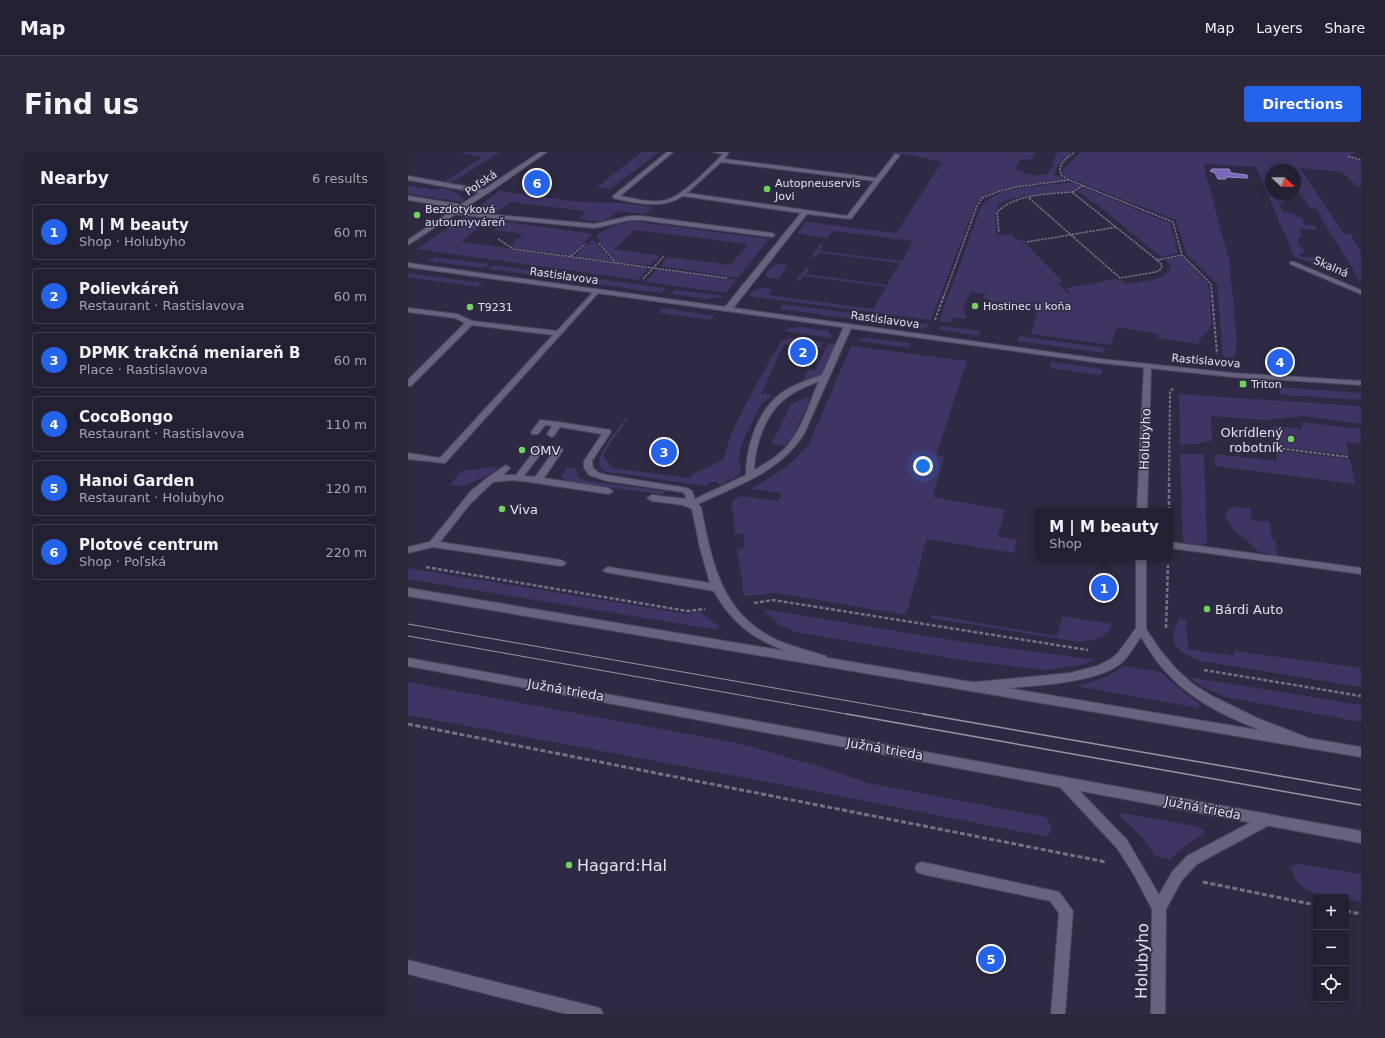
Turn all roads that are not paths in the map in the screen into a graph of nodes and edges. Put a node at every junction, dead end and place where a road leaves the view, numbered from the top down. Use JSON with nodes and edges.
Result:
{"nodes":[{"id":1,"x":544,"y":152,"type":"edge"},
{"id":2,"x":670,"y":152,"type":"edge"},
{"id":3,"x":716,"y":152,"type":"edge"},
{"id":4,"x":897,"y":155,"type":"dead end"},
{"id":5,"x":720,"y":160,"type":"junction"},
{"id":6,"x":408,"y":178,"type":"edge"},
{"id":7,"x":878,"y":180,"type":"junction"},
{"id":8,"x":486,"y":192,"type":"junction"},
{"id":9,"x":681,"y":194,"type":"junction"},
{"id":10,"x":408,"y":198,"type":"edge"},
{"id":11,"x":464,"y":206,"type":"junction"},
{"id":12,"x":805,"y":212,"type":"junction"},
{"id":13,"x":454,"y":213,"type":"junction"},
{"id":14,"x":772,"y":235,"type":"dead end"},
{"id":15,"x":408,"y":243,"type":"edge"},
{"id":16,"x":1292,"y":263,"type":"dead end"},
{"id":17,"x":408,"y":265,"type":"edge"},
{"id":18,"x":598,"y":291,"type":"junction"},
{"id":19,"x":1361,"y":292,"type":"edge"},
{"id":20,"x":728,"y":309,"type":"junction"},
{"id":21,"x":408,"y":310,"type":"edge"},
{"id":22,"x":470,"y":323,"type":"junction"},
{"id":23,"x":848,"y":326,"type":"junction"},
{"id":24,"x":558,"y":333,"type":"junction"},
{"id":25,"x":1147,"y":367,"type":"junction"},
{"id":26,"x":826,"y":376,"type":"junction"},
{"id":27,"x":1361,"y":383,"type":"edge"},
{"id":28,"x":408,"y":384,"type":"edge"},
{"id":29,"x":558,"y":424,"type":"junction"},
{"id":30,"x":576,"y":427,"type":"junction"},
{"id":31,"x":535,"y":432,"type":"dead end"},
{"id":32,"x":551,"y":434,"type":"dead end"},
{"id":33,"x":569,"y":437,"type":"dead end"},
{"id":34,"x":541,"y":448,"type":"dead end"},
{"id":35,"x":559,"y":450,"type":"dead end"},
{"id":36,"x":408,"y":456,"type":"edge"},
{"id":37,"x":506,"y":468,"type":"dead end"},
{"id":38,"x":750,"y":477,"type":"junction"},
{"id":39,"x":518,"y":478,"type":"junction"},
{"id":40,"x":492,"y":479,"type":"junction"},
{"id":41,"x":537,"y":481,"type":"junction"},
{"id":42,"x":608,"y":491,"type":"dead end"},
{"id":43,"x":652,"y":498,"type":"dead end"},
{"id":44,"x":691,"y":504,"type":"junction"},
{"id":45,"x":1142,"y":508,"type":"edge"},
{"id":46,"x":433,"y":544,"type":"junction"},
{"id":47,"x":1173,"y":545,"type":"edge"},
{"id":48,"x":408,"y":550,"type":"edge"},
{"id":49,"x":1141,"y":560,"type":"edge"},
{"id":50,"x":561,"y":563,"type":"dead end"},
{"id":51,"x":608,"y":570,"type":"dead end"},
{"id":52,"x":1361,"y":571,"type":"edge"},
{"id":53,"x":717,"y":588,"type":"junction"},
{"id":54,"x":408,"y":592,"type":"edge"},
{"id":55,"x":1141,"y":629,"type":"junction"},
{"id":56,"x":408,"y":662,"type":"edge"},
{"id":57,"x":833,"y":663,"type":"junction"},
{"id":58,"x":972,"y":687,"type":"junction"},
{"id":59,"x":1312,"y":744,"type":"junction"},
{"id":60,"x":1361,"y":752,"type":"edge"},
{"id":61,"x":1063,"y":782,"type":"junction"},
{"id":62,"x":1267,"y":820,"type":"junction"},
{"id":63,"x":1361,"y":837,"type":"edge"},
{"id":64,"x":922,"y":868,"type":"dead end"},
{"id":65,"x":1159,"y":908,"type":"junction"},
{"id":66,"x":408,"y":967,"type":"edge"},
{"id":67,"x":596,"y":1014,"type":"edge"},
{"id":68,"x":1058,"y":1014,"type":"edge"},
{"id":69,"x":1158,"y":1014,"type":"edge"}],
"edges":[{"from":1,"to":8,"type":"street","name":"Poľská"},
{"from":2,"to":9,"type":"street"},
{"from":3,"to":5,"type":"street"},
{"from":4,"to":7,"type":"street"},
{"from":5,"to":7,"type":"street"},
{"from":5,"to":9,"type":"street"},
{"from":6,"to":8,"type":"street"},
{"from":7,"to":12,"type":"street"},
{"from":8,"to":11,"type":"street","name":"Poľská"},
{"from":9,"to":12,"type":"street"},
{"from":10,"to":11,"type":"street"},
{"from":11,"to":13,"type":"street","name":"Poľská"},
{"from":12,"to":20,"type":"street"},
{"from":13,"to":14,"type":"street"},
{"from":13,"to":15,"type":"street","name":"Poľská"},
{"from":16,"to":19,"type":"street","name":"Skalná"},
{"from":17,"to":18,"type":"street","name":"Rastislavova"},
{"from":18,"to":20,"type":"street","name":"Rastislavova"},
{"from":18,"to":24,"type":"street"},
{"from":20,"to":23,"type":"street","name":"Rastislavova"},
{"from":21,"to":22,"type":"street"},
{"from":22,"to":24,"type":"street"},
{"from":22,"to":28,"type":"street"},
{"from":23,"to":25,"type":"street","name":"Rastislavova"},
{"from":23,"to":26,"type":"street"},
{"from":24,"to":36,"type":"street"},
{"from":25,"to":27,"type":"street","name":"Rastislavova"},
{"from":25,"to":45,"type":"street","name":"Holubyho"},
{"from":26,"to":38,"type":"street"},
{"from":26,"to":38,"type":"street"},
{"from":29,"to":30,"type":"street"},
{"from":29,"to":31,"type":"street"},
{"from":29,"to":32,"type":"street"},
{"from":30,"to":33,"type":"street"},
{"from":30,"to":44,"type":"street"},
{"from":34,"to":39,"type":"street"},
{"from":35,"to":41,"type":"street"},
{"from":37,"to":40,"type":"street"},
{"from":38,"to":44,"type":"street"},
{"from":39,"to":40,"type":"street"},
{"from":39,"to":41,"type":"street"},
{"from":40,"to":46,"type":"street"},
{"from":41,"to":42,"type":"street"},
{"from":43,"to":44,"type":"street"},
{"from":44,"to":53,"type":"street"},
{"from":46,"to":48,"type":"street"},
{"from":46,"to":50,"type":"street"},
{"from":47,"to":52,"type":"street"},
{"from":49,"to":55,"type":"street"},
{"from":51,"to":53,"type":"street"},
{"from":53,"to":57,"type":"street"},
{"from":54,"to":57,"type":"street"},
{"from":55,"to":58,"type":"street"},
{"from":55,"to":59,"type":"street"},
{"from":56,"to":61,"type":"street","name":"Južná trieda"},
{"from":57,"to":58,"type":"street"},
{"from":58,"to":59,"type":"street"},
{"from":59,"to":60,"type":"street"},
{"from":61,"to":62,"type":"street","name":"Južná trieda"},
{"from":61,"to":65,"type":"street"},
{"from":62,"to":63,"type":"street","name":"Južná trieda"},
{"from":62,"to":65,"type":"street"},
{"from":64,"to":68,"type":"street"},
{"from":65,"to":69,"type":"street","name":"Holubyho"},
{"from":66,"to":67,"type":"street"}]}
